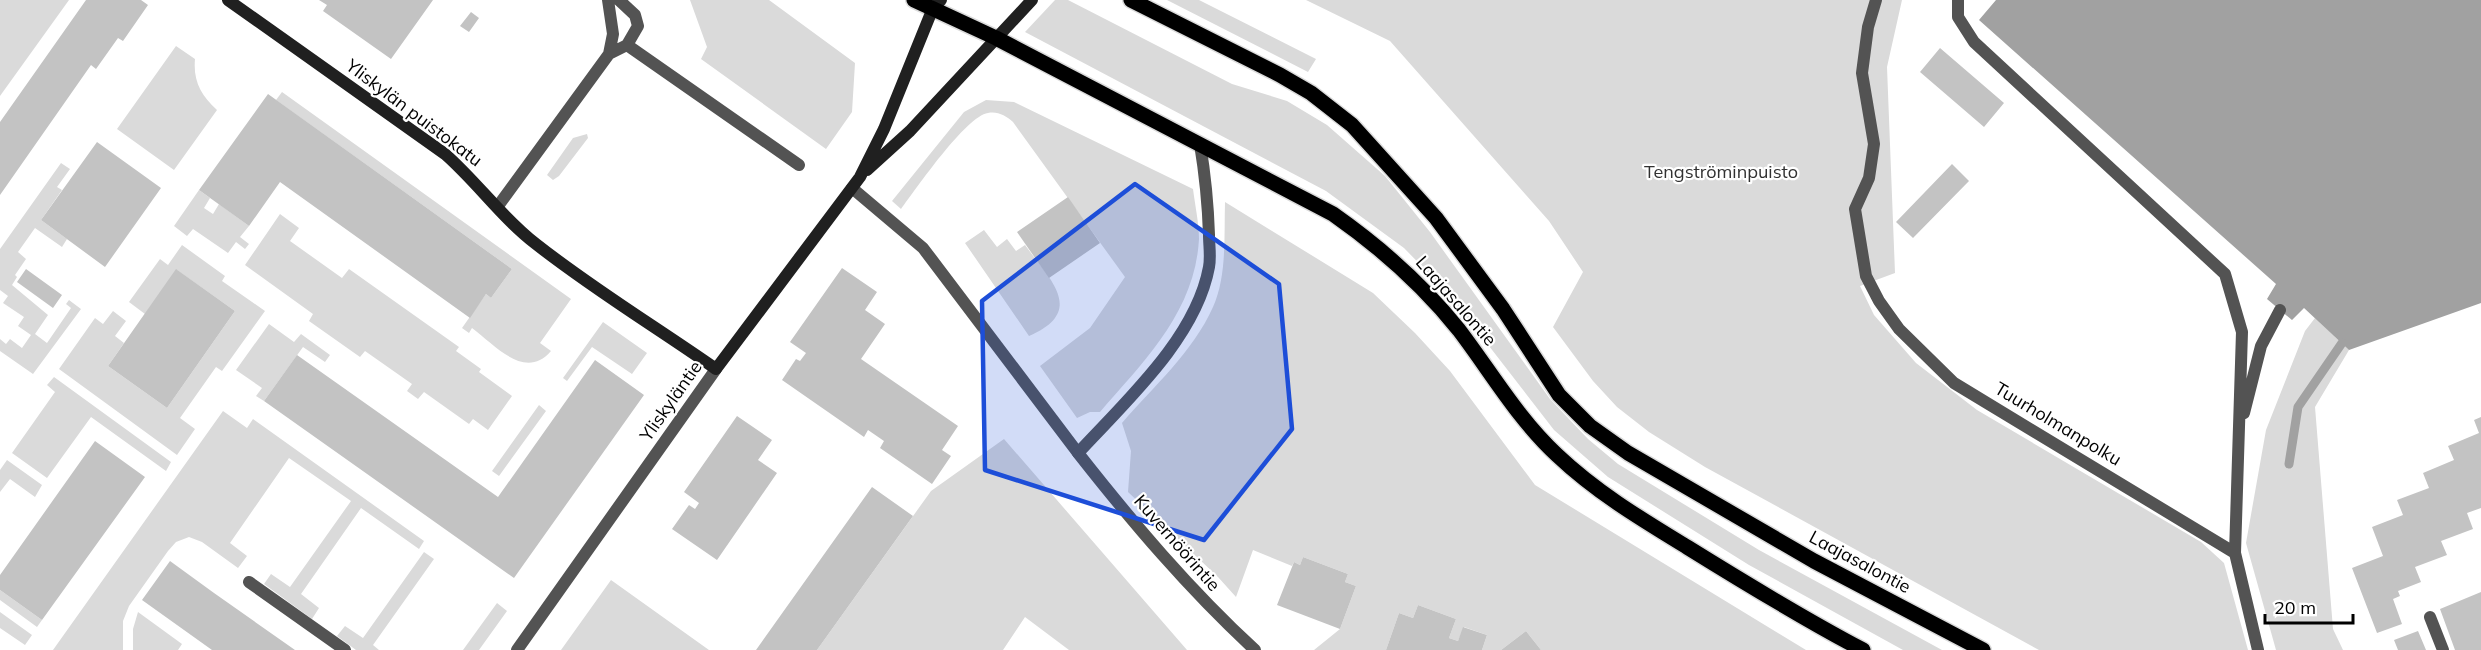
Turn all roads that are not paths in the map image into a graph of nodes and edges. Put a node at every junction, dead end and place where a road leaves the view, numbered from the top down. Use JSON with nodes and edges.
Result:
{"nodes":[{"id":1,"x":228,"y":0,"type":"edge"},
{"id":2,"x":608,"y":0,"type":"edge"},
{"id":3,"x":619,"y":0,"type":"edge"},
{"id":4,"x":914,"y":0,"type":"edge"},
{"id":5,"x":1032,"y":0,"type":"edge"},
{"id":6,"x":1131,"y":0,"type":"edge"},
{"id":7,"x":1876,"y":0,"type":"edge"},
{"id":8,"x":1958,"y":0,"type":"edge"},
{"id":9,"x":937,"y":4,"type":"edge"},
{"id":10,"x":996,"y":38,"type":"junction"},
{"id":11,"x":627,"y":45,"type":"junction"},
{"id":12,"x":609,"y":54,"type":"junction"},
{"id":13,"x":1200,"y":144,"type":"junction"},
{"id":14,"x":799,"y":165,"type":"dead end"},
{"id":15,"x":860,"y":177,"type":"junction"},
{"id":16,"x":852,"y":188,"type":"junction"},
{"id":17,"x":498,"y":206,"type":"junction"},
{"id":18,"x":2280,"y":310,"type":"dead end"},
{"id":19,"x":716,"y":369,"type":"junction"},
{"id":20,"x":2239,"y":436,"type":"junction"},
{"id":21,"x":1078,"y":453,"type":"junction"},
{"id":22,"x":2235,"y":554,"type":"junction"},
{"id":23,"x":249,"y":582,"type":"dead end"},
{"id":24,"x":2430,"y":617,"type":"dead end"},
{"id":25,"x":345,"y":650,"type":"edge"},
{"id":26,"x":517,"y":650,"type":"edge"},
{"id":27,"x":1254,"y":650,"type":"edge"},
{"id":28,"x":1863,"y":650,"type":"edge"},
{"id":29,"x":1983,"y":650,"type":"edge"},
{"id":30,"x":2258,"y":650,"type":"edge"},
{"id":31,"x":2443,"y":650,"type":"edge"}],
"edges":[{"from":1,"to":17,"type":"street","name":"Yliskylän puistokatu"},
{"from":2,"to":12,"type":"street"},
{"from":3,"to":11,"type":"street"},
{"from":4,"to":9,"type":"main road","name":"Laajasalontie"},
{"from":5,"to":10,"type":"street","name":"Yliskyläntie"},
{"from":6,"to":29,"type":"main road","name":"Laajasalontie"},
{"from":7,"to":22,"type":"street","name":"Tuurholmanpolku"},
{"from":8,"to":20,"type":"street"},
{"from":9,"to":10,"type":"main road","name":"Laajasalontie"},
{"from":9,"to":15,"type":"street","name":"Yliskyläntie"},
{"from":10,"to":13,"type":"main road","name":"Laajasalontie"},
{"from":10,"to":15,"type":"street","name":"Yliskyläntie"},
{"from":11,"to":12,"type":"street"},
{"from":11,"to":14,"type":"street"},
{"from":12,"to":17,"type":"street"},
{"from":13,"to":21,"type":"street"},
{"from":13,"to":28,"type":"main road","name":"Laajasalontie"},
{"from":15,"to":16,"type":"street","name":"Yliskyläntie"},
{"from":16,"to":19,"type":"street","name":"Yliskyläntie"},
{"from":16,"to":21,"type":"street","name":"Kuvernöörintie"},
{"from":17,"to":19,"type":"street","name":"Yliskylän puistokatu"},
{"from":18,"to":20,"type":"street"},
{"from":19,"to":26,"type":"street","name":"Yliskyläntie"},
{"from":20,"to":22,"type":"street"},
{"from":21,"to":27,"type":"street","name":"Kuvernöörintie"},
{"from":22,"to":30,"type":"street"},
{"from":23,"to":25,"type":"street"},
{"from":24,"to":31,"type":"street"}]}
